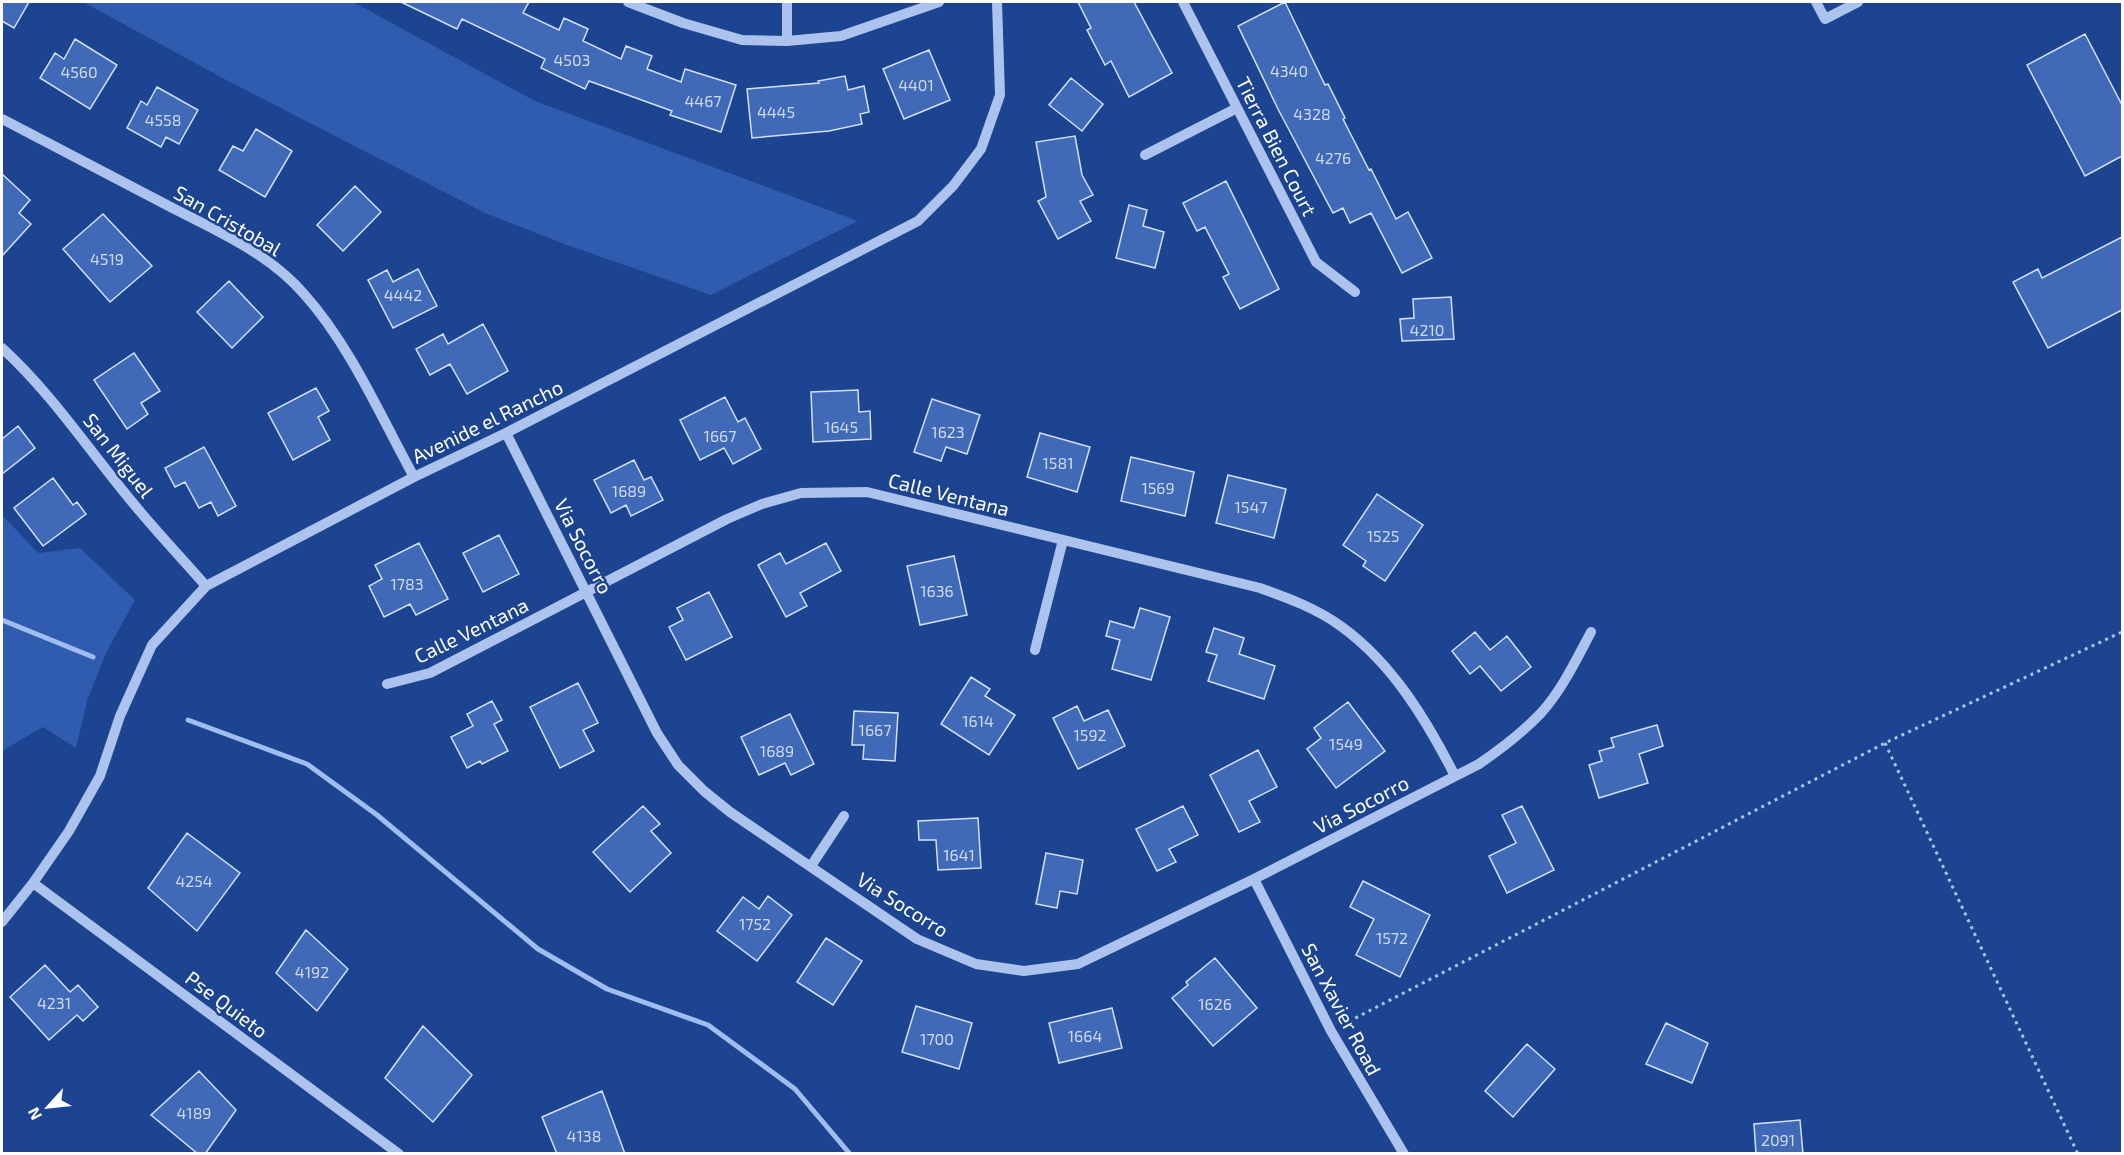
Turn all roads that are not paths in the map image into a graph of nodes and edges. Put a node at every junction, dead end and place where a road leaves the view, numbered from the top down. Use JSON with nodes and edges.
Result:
{"nodes":[{"id":1,"x":628,"y":2,"type":"edge"},
{"id":2,"x":787,"y":2,"type":"edge"},
{"id":3,"x":939,"y":2,"type":"edge"},
{"id":4,"x":997,"y":2,"type":"edge"},
{"id":5,"x":1183,"y":2,"type":"edge"},
{"id":6,"x":1816,"y":2,"type":"edge"},
{"id":7,"x":1858,"y":2,"type":"edge"},
{"id":8,"x":787,"y":41,"type":"junction"},
{"id":9,"x":1237,"y":108,"type":"junction"},
{"id":10,"x":2,"y":119,"type":"edge"},
{"id":11,"x":1144,"y":155,"type":"dead end"},
{"id":12,"x":1355,"y":292,"type":"dead end"},
{"id":13,"x":2,"y":348,"type":"edge"},
{"id":14,"x":506,"y":433,"type":"junction"},
{"id":15,"x":414,"y":477,"type":"junction"},
{"id":16,"x":1063,"y":540,"type":"junction"},
{"id":17,"x":206,"y":586,"type":"junction"},
{"id":18,"x":587,"y":592,"type":"junction"},
{"id":19,"x":1591,"y":632,"type":"dead end"},
{"id":20,"x":1035,"y":650,"type":"dead end"},
{"id":21,"x":387,"y":684,"type":"dead end"},
{"id":22,"x":1455,"y":776,"type":"junction"},
{"id":23,"x":844,"y":816,"type":"dead end"},
{"id":24,"x":811,"y":866,"type":"junction"},
{"id":25,"x":1254,"y":879,"type":"junction"},
{"id":26,"x":33,"y":883,"type":"junction"},
{"id":27,"x":2,"y":922,"type":"edge"},
{"id":28,"x":399,"y":1154,"type":"edge"},
{"id":29,"x":1404,"y":1154,"type":"edge"}],
"edges":[{"from":1,"to":8,"type":"street"},
{"from":2,"to":8,"type":"street"},
{"from":3,"to":8,"type":"street"},
{"from":4,"to":14,"type":"street","name":"Avenide el Rancho"},
{"from":5,"to":9,"type":"street","name":"Tierra Bien Court"},
{"from":6,"to":7,"type":"street"},
{"from":9,"to":11,"type":"street"},
{"from":9,"to":12,"type":"street","name":"Tierra Bien Court"},
{"from":10,"to":15,"type":"street","name":"San Cristobal"},
{"from":13,"to":17,"type":"street","name":"San Miguel"},
{"from":14,"to":15,"type":"street","name":"Avenide el Rancho"},
{"from":14,"to":18,"type":"street","name":"Via Socorro"},
{"from":15,"to":17,"type":"street","name":"Avenide el Rancho"},
{"from":16,"to":18,"type":"street","name":"Calle Ventana"},
{"from":16,"to":20,"type":"street"},
{"from":16,"to":22,"type":"street","name":"Calle Ventana"},
{"from":17,"to":26,"type":"street","name":"Avenide el Rancho"},
{"from":18,"to":21,"type":"street","name":"Calle Ventana"},
{"from":18,"to":24,"type":"street","name":"Via Socorro"},
{"from":19,"to":22,"type":"street","name":"Via Socorro"},
{"from":22,"to":25,"type":"street","name":"Via Socorro"},
{"from":23,"to":24,"type":"street"},
{"from":24,"to":25,"type":"street","name":"Via Socorro"},
{"from":25,"to":29,"type":"street","name":"San Xavier Road"},
{"from":26,"to":27,"type":"street","name":"Avenide el Rancho"},
{"from":26,"to":28,"type":"street","name":"Pse Quieto"}]}
